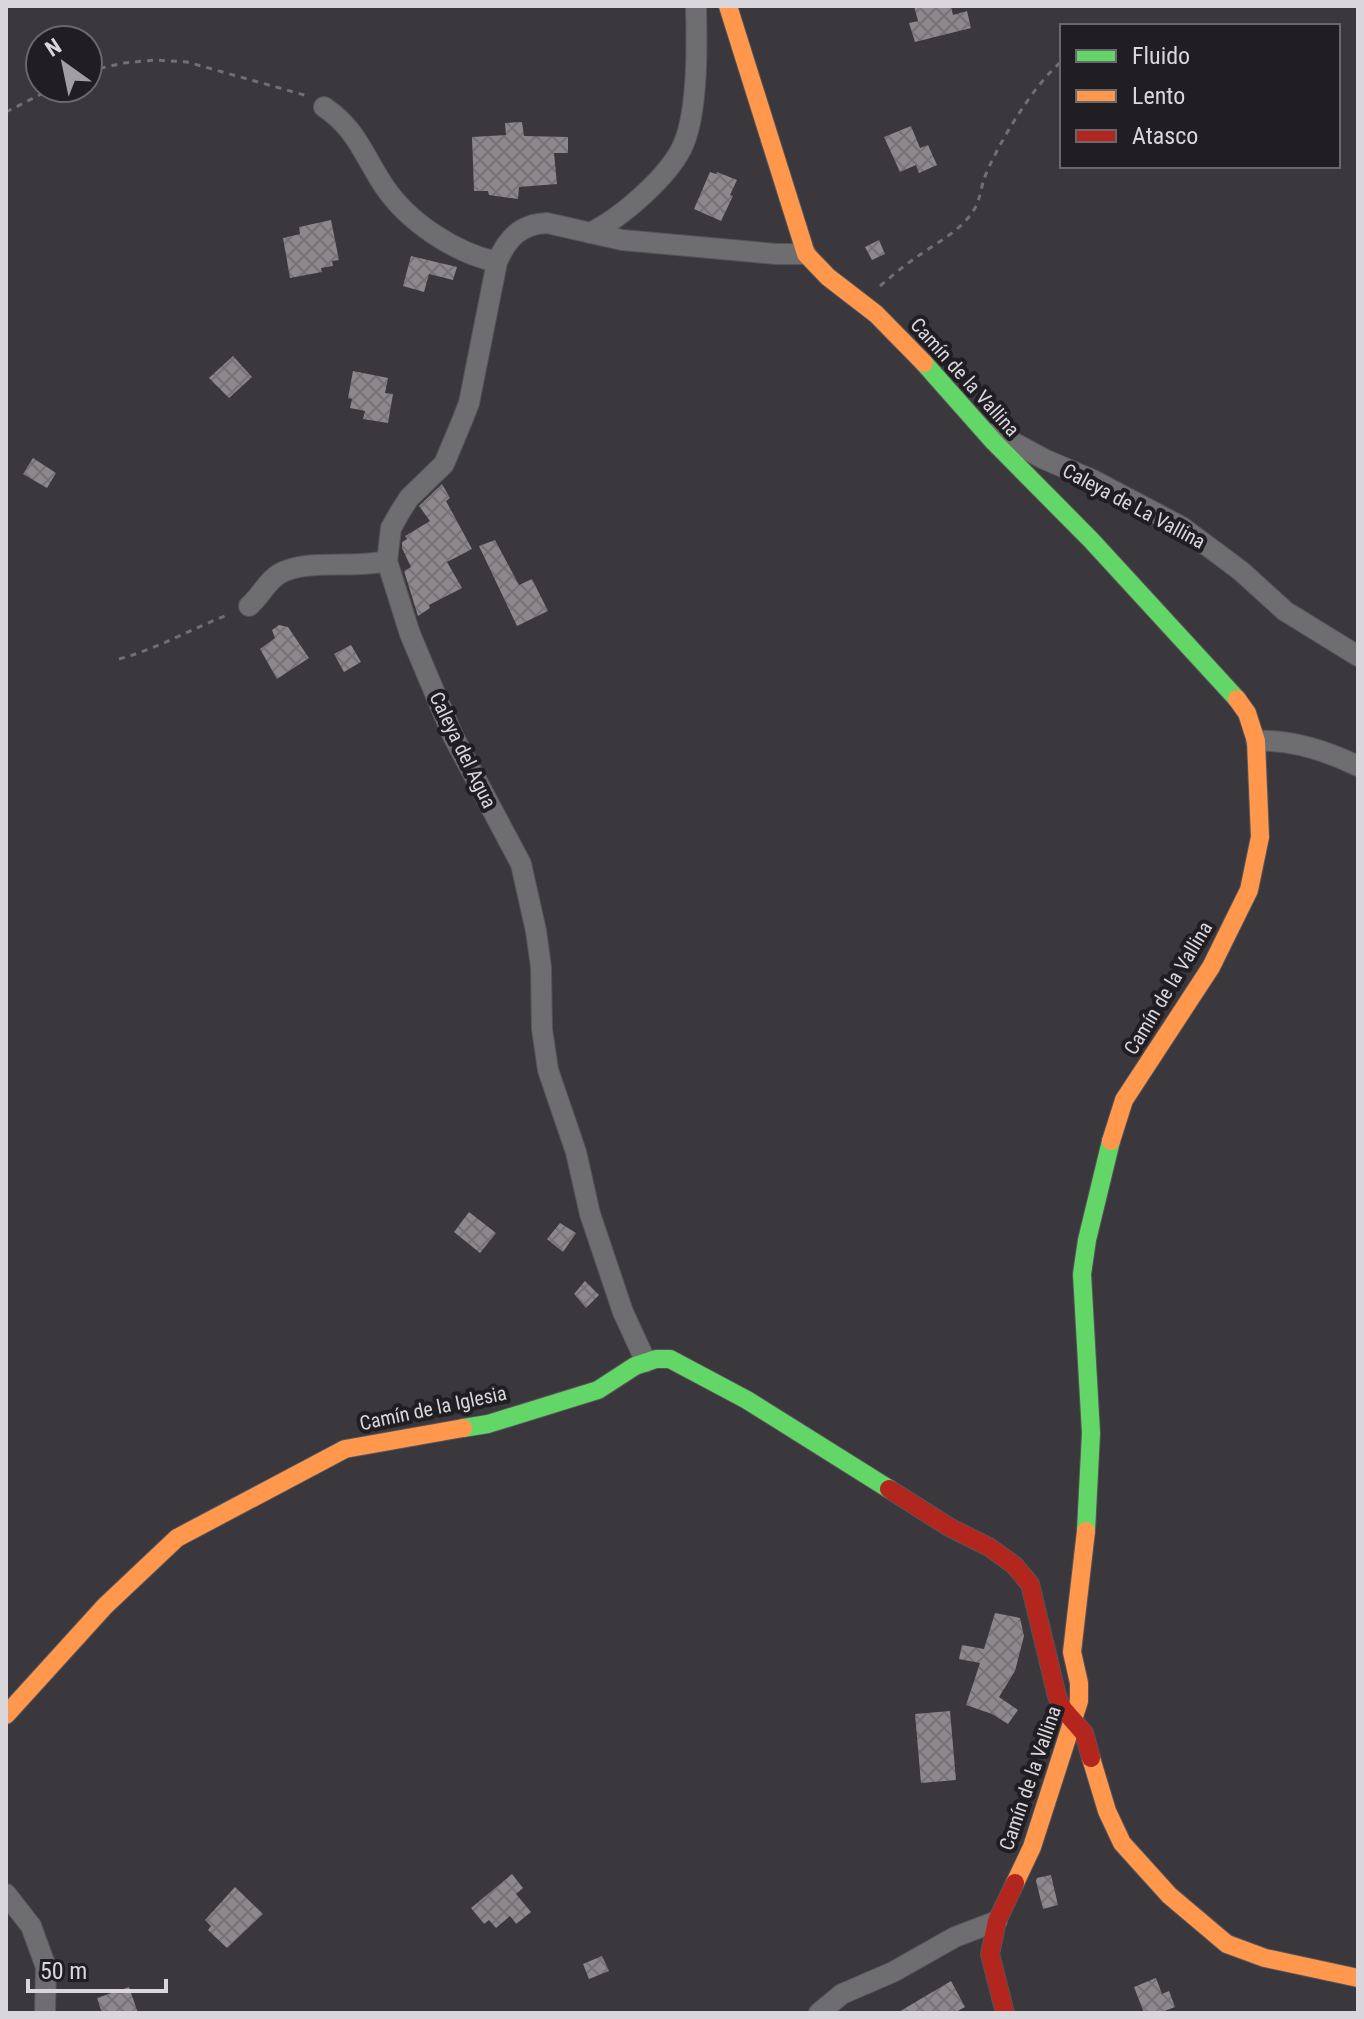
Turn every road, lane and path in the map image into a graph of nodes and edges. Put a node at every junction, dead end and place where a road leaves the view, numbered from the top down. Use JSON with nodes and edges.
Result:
{"nodes":[{"id":1,"x":696,"y":6,"type":"edge"},
{"id":2,"x":728,"y":6,"type":"edge"},
{"id":3,"x":1060,"y":63,"type":"edge"},
{"id":4,"x":104,"y":67,"type":"edge"},
{"id":5,"x":24,"y":103,"type":"edge"},
{"id":6,"x":324,"y":107,"type":"joint"},
{"id":7,"x":6,"y":112,"type":"edge"},
{"id":8,"x":590,"y":233,"type":"junction"},
{"id":9,"x":806,"y":254,"type":"junction"},
{"id":10,"x":497,"y":262,"type":"junction"},
{"id":11,"x":863,"y":302,"type":"junction"},
{"id":12,"x":978,"y":424,"type":"junction"},
{"id":13,"x":387,"y":561,"type":"junction"},
{"id":14,"x":249,"y":606,"type":"joint"},
{"id":15,"x":1358,"y":656,"type":"edge"},
{"id":16,"x":119,"y":659,"type":"dead end"},
{"id":17,"x":1256,"y":741,"type":"junction"},
{"id":18,"x":1358,"y":766,"type":"edge"},
{"id":19,"x":646,"y":1362,"type":"junction"},
{"id":20,"x":6,"y":1715,"type":"edge"},
{"id":21,"x":1074,"y":1720,"type":"junction"},
{"id":22,"x":6,"y":1894,"type":"edge"},
{"id":23,"x":997,"y":1921,"type":"junction"},
{"id":24,"x":1358,"y":1978,"type":"edge"},
{"id":25,"x":45,"y":2013,"type":"edge"},
{"id":26,"x":819,"y":2013,"type":"edge"},
{"id":27,"x":1005,"y":2013,"type":"edge"}],
"edges":[{"from":1,"to":8,"type":"street"},
{"from":2,"to":9,"type":"street","name":"Camín de la Vallina"},
{"from":3,"to":11,"type":"path"},
{"from":4,"to":6,"type":"path"},
{"from":5,"to":7,"type":"path"},
{"from":6,"to":10,"type":"street"},
{"from":8,"to":9,"type":"street","name":"Caleya del Agua"},
{"from":8,"to":10,"type":"street","name":"Caleya del Agua"},
{"from":9,"to":11,"type":"street","name":"Camín de la Vallina"},
{"from":10,"to":13,"type":"street","name":"Caleya del Agua"},
{"from":11,"to":12,"type":"street","name":"Camín de la Vallina"},
{"from":12,"to":15,"type":"street","name":"Caleya de La Vallina"},
{"from":12,"to":17,"type":"street","name":"Camín de la Vallina"},
{"from":13,"to":14,"type":"street"},
{"from":13,"to":19,"type":"street","name":"Caleya del Agua"},
{"from":14,"to":16,"type":"path"},
{"from":17,"to":18,"type":"street"},
{"from":17,"to":21,"type":"street","name":"Camín de la Vallina"},
{"from":19,"to":20,"type":"street","name":"Camín de la Iglesia"},
{"from":19,"to":21,"type":"street"},
{"from":21,"to":23,"type":"street","name":"Camín de la Vallina"},
{"from":21,"to":24,"type":"street"},
{"from":22,"to":25,"type":"street"},
{"from":23,"to":26,"type":"street"},
{"from":23,"to":27,"type":"street","name":"Camín de la Vallina"}]}
